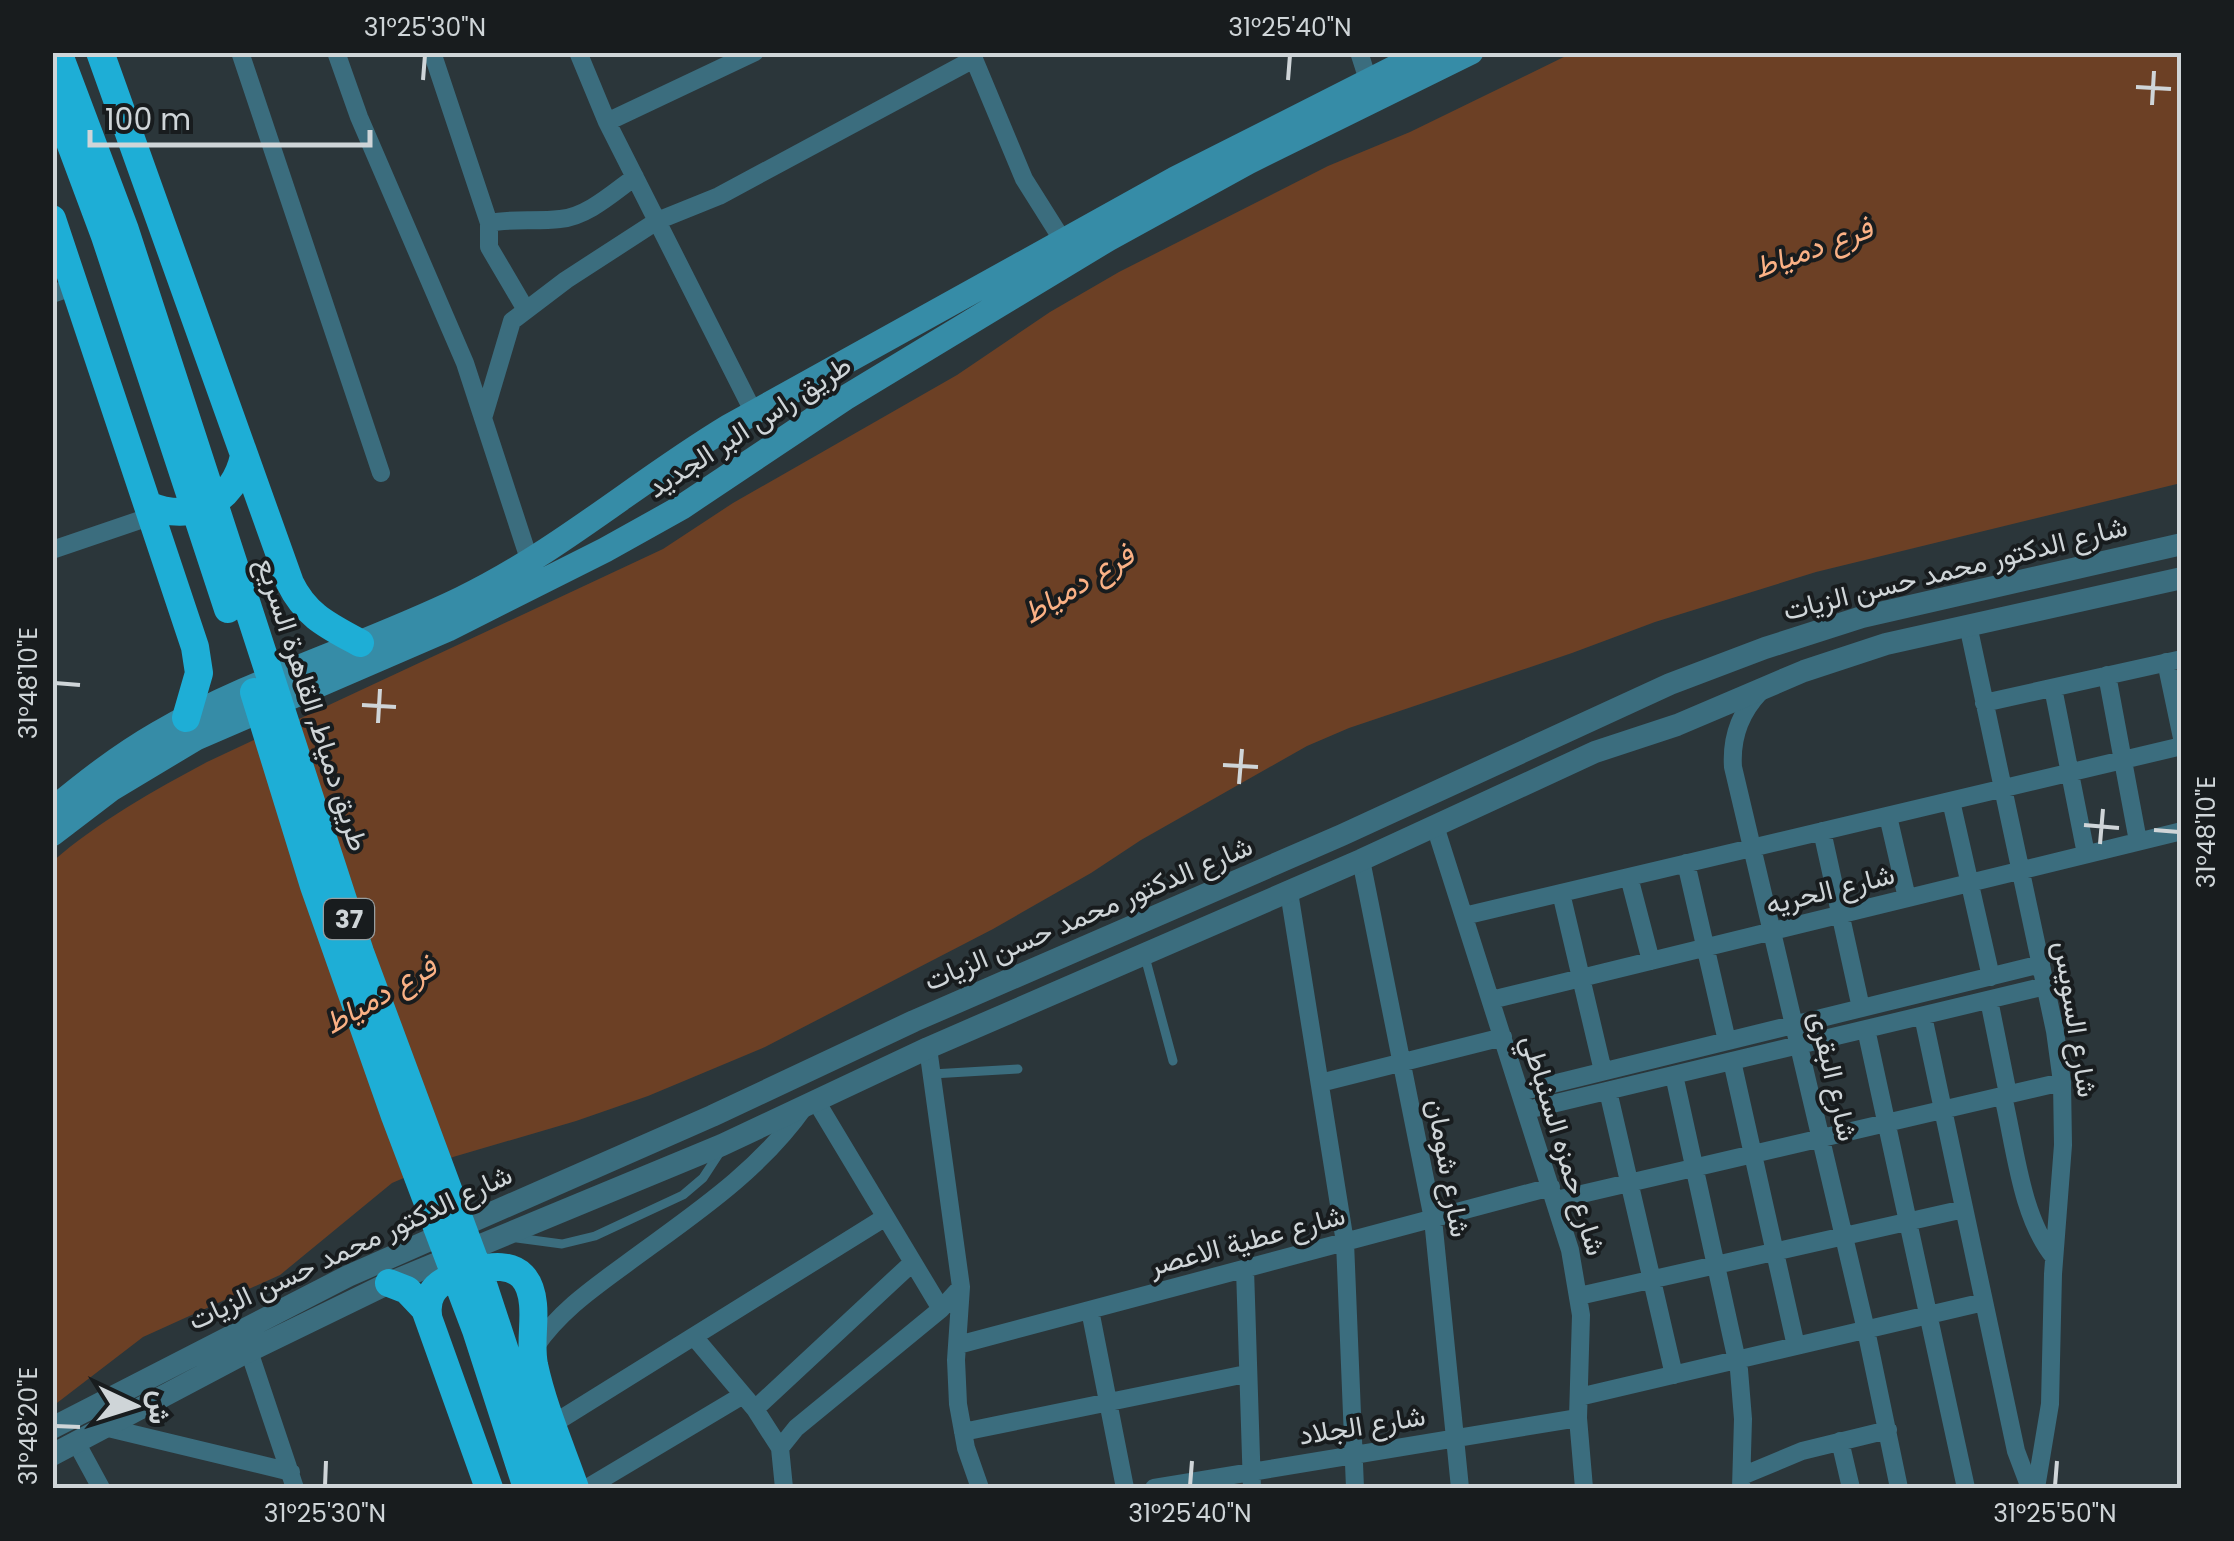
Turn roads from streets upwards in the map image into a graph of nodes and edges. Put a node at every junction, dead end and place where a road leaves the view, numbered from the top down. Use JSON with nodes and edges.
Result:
{"nodes":[{"id":1,"x":58,"y":52,"type":"edge"},
{"id":2,"x":100,"y":52,"type":"edge"},
{"id":3,"x":240,"y":52,"type":"edge"},
{"id":4,"x":336,"y":52,"type":"edge"},
{"id":5,"x":432,"y":52,"type":"edge"},
{"id":6,"x":578,"y":52,"type":"edge"},
{"id":7,"x":755,"y":52,"type":"edge"},
{"id":8,"x":1359,"y":52,"type":"edge"},
{"id":9,"x":1426,"y":52,"type":"edge"},
{"id":10,"x":1471,"y":52,"type":"edge"},
{"id":11,"x":971,"y":56,"type":"edge"},
{"id":12,"x":1368,"y":80,"type":"junction"},
{"id":13,"x":52,"y":94,"type":"edge"},
{"id":14,"x":608,"y":122,"type":"junction"},
{"id":15,"x":635,"y":177,"type":"junction"},
{"id":16,"x":52,"y":219,"type":"edge"},
{"id":17,"x":657,"y":222,"type":"junction"},
{"id":18,"x":490,"y":223,"type":"junction"},
{"id":19,"x":1063,"y":241,"type":"junction"},
{"id":20,"x":64,"y":290,"type":"edge"},
{"id":21,"x":526,"y":310,"type":"junction"},
{"id":22,"x":754,"y":413,"type":"junction"},
{"id":23,"x":484,"y":415,"type":"junction"},
{"id":24,"x":176,"y":423,"type":"junction"},
{"id":25,"x":244,"y":456,"type":"junction"},
{"id":26,"x":381,"y":473,"type":"dead end"},
{"id":27,"x":655,"y":476,"type":"junction"},
{"id":28,"x":682,"y":506,"type":"junction"},
{"id":29,"x":150,"y":511,"type":"junction"},
{"id":30,"x":2182,"y":544,"type":"edge"},
{"id":31,"x":52,"y":550,"type":"edge"},
{"id":32,"x":530,"y":562,"type":"junction"},
{"id":33,"x":2182,"y":578,"type":"edge"},
{"id":34,"x":1968,"y":624,"type":"junction"},
{"id":35,"x":360,"y":643,"type":"junction"},
{"id":36,"x":2174,"y":660,"type":"edge"},
{"id":37,"x":1702,"y":672,"type":"junction"},
{"id":38,"x":2107,"y":676,"type":"junction"},
{"id":39,"x":1768,"y":686,"type":"junction"},
{"id":40,"x":2053,"y":688,"type":"junction"},
{"id":41,"x":1639,"y":697,"type":"junction"},
{"id":42,"x":1984,"y":703,"type":"junction"},
{"id":43,"x":1717,"y":708,"type":"junction"},
{"id":44,"x":186,"y":718,"type":"junction"},
{"id":45,"x":1659,"y":731,"type":"junction"},
{"id":46,"x":2182,"y":738,"type":"edge"},
{"id":47,"x":2182,"y":746,"type":"edge"},
{"id":48,"x":2123,"y":760,"type":"junction"},
{"id":49,"x":2070,"y":772,"type":"junction"},
{"id":50,"x":2003,"y":788,"type":"junction"},
{"id":51,"x":1952,"y":800,"type":"junction"},
{"id":52,"x":52,"y":810,"type":"edge"},
{"id":53,"x":1888,"y":816,"type":"junction"},
{"id":54,"x":1435,"y":826,"type":"junction"},
{"id":55,"x":1822,"y":831,"type":"junction"},
{"id":56,"x":2182,"y":831,"type":"edge"},
{"id":57,"x":52,"y":834,"type":"edge"},
{"id":58,"x":2138,"y":842,"type":"junction"},
{"id":59,"x":1752,"y":848,"type":"junction"},
{"id":60,"x":2086,"y":854,"type":"junction"},
{"id":61,"x":1361,"y":860,"type":"junction"},
{"id":62,"x":1686,"y":863,"type":"junction"},
{"id":63,"x":2020,"y":870,"type":"junction"},
{"id":64,"x":1629,"y":877,"type":"junction"},
{"id":65,"x":1970,"y":882,"type":"junction"},
{"id":66,"x":1289,"y":892,"type":"junction"},
{"id":67,"x":1561,"y":893,"type":"junction"},
{"id":68,"x":1907,"y":898,"type":"junction"},
{"id":69,"x":1840,"y":914,"type":"junction"},
{"id":70,"x":1464,"y":916,"type":"junction"},
{"id":71,"x":1772,"y":931,"type":"junction"},
{"id":72,"x":1706,"y":947,"type":"junction"},
{"id":73,"x":1650,"y":961,"type":"junction"},
{"id":74,"x":2041,"y":964,"type":"junction"},
{"id":75,"x":1990,"y":977,"type":"junction"},
{"id":76,"x":1581,"y":978,"type":"junction"},
{"id":77,"x":2046,"y":986,"type":"junction"},
{"id":78,"x":1491,"y":1000,"type":"junction"},
{"id":79,"x":1989,"y":1000,"type":"junction"},
{"id":80,"x":1861,"y":1008,"type":"junction"},
{"id":81,"x":1923,"y":1016,"type":"junction"},
{"id":82,"x":1794,"y":1025,"type":"junction"},
{"id":83,"x":1866,"y":1030,"type":"junction"},
{"id":84,"x":1503,"y":1036,"type":"junction"},
{"id":85,"x":1727,"y":1041,"type":"junction"},
{"id":86,"x":1799,"y":1045,"type":"junction"},
{"id":87,"x":928,"y":1048,"type":"junction"},
{"id":88,"x":1402,"y":1062,"type":"junction"},
{"id":89,"x":1732,"y":1062,"type":"junction"},
{"id":90,"x":1603,"y":1072,"type":"junction"},
{"id":91,"x":1674,"y":1075,"type":"junction"},
{"id":92,"x":2062,"y":1082,"type":"junction"},
{"id":93,"x":1320,"y":1083,"type":"junction"},
{"id":94,"x":1608,"y":1091,"type":"junction"},
{"id":95,"x":1520,"y":1092,"type":"junction"},
{"id":96,"x":2006,"y":1095,"type":"junction"},
{"id":97,"x":811,"y":1103,"type":"junction"},
{"id":98,"x":1526,"y":1110,"type":"junction"},
{"id":99,"x":1943,"y":1110,"type":"junction"},
{"id":100,"x":1886,"y":1123,"type":"junction"},
{"id":101,"x":1821,"y":1138,"type":"junction"},
{"id":102,"x":1752,"y":1154,"type":"junction"},
{"id":103,"x":1695,"y":1167,"type":"junction"},
{"id":104,"x":1629,"y":1182,"type":"junction"},
{"id":105,"x":1553,"y":1193,"type":"junction"},
{"id":106,"x":1964,"y":1209,"type":"junction"},
{"id":107,"x":884,"y":1218,"type":"junction"},
{"id":108,"x":1433,"y":1219,"type":"junction"},
{"id":109,"x":1908,"y":1222,"type":"junction"},
{"id":110,"x":1844,"y":1236,"type":"junction"},
{"id":111,"x":1345,"y":1242,"type":"junction"},
{"id":112,"x":1775,"y":1252,"type":"junction"},
{"id":113,"x":2054,"y":1257,"type":"junction"},
{"id":114,"x":912,"y":1263,"type":"junction"},
{"id":115,"x":1716,"y":1265,"type":"junction"},
{"id":116,"x":1245,"y":1269,"type":"junction"},
{"id":117,"x":1652,"y":1279,"type":"junction"},
{"id":118,"x":388,"y":1283,"type":"junction"},
{"id":119,"x":961,"y":1287,"type":"junction"},
{"id":120,"x":1579,"y":1296,"type":"junction"},
{"id":121,"x":1984,"y":1302,"type":"junction"},
{"id":122,"x":941,"y":1308,"type":"junction"},
{"id":123,"x":1090,"y":1310,"type":"junction"},
{"id":124,"x":428,"y":1315,"type":"junction"},
{"id":125,"x":1928,"y":1316,"type":"junction"},
{"id":126,"x":1866,"y":1330,"type":"junction"},
{"id":127,"x":695,"y":1338,"type":"junction"},
{"id":128,"x":958,"y":1345,"type":"junction"},
{"id":129,"x":1796,"y":1346,"type":"junction"},
{"id":130,"x":249,"y":1351,"type":"junction"},
{"id":131,"x":532,"y":1351,"type":"junction"},
{"id":132,"x":1737,"y":1360,"type":"junction"},
{"id":133,"x":1246,"y":1374,"type":"junction"},
{"id":134,"x":1674,"y":1375,"type":"junction"},
{"id":135,"x":1579,"y":1397,"type":"junction"},
{"id":136,"x":749,"y":1402,"type":"junction"},
{"id":137,"x":1108,"y":1403,"type":"junction"},
{"id":138,"x":1578,"y":1418,"type":"junction"},
{"id":139,"x":515,"y":1420,"type":"junction"},
{"id":140,"x":553,"y":1424,"type":"junction"},
{"id":141,"x":52,"y":1428,"type":"edge"},
{"id":142,"x":104,"y":1428,"type":"junction"},
{"id":143,"x":1888,"y":1430,"type":"junction"},
{"id":144,"x":962,"y":1432,"type":"junction"},
{"id":145,"x":1455,"y":1438,"type":"junction"},
{"id":146,"x":1840,"y":1441,"type":"junction"},
{"id":147,"x":76,"y":1442,"type":"junction"},
{"id":148,"x":780,"y":1448,"type":"junction"},
{"id":149,"x":1354,"y":1454,"type":"junction"},
{"id":150,"x":52,"y":1455,"type":"edge"},
{"id":151,"x":293,"y":1480,"type":"edge"},
{"id":152,"x":1252,"y":1480,"type":"edge"},
{"id":153,"x":1742,"y":1482,"type":"edge"},
{"id":154,"x":102,"y":1488,"type":"edge"},
{"id":155,"x":489,"y":1488,"type":"edge"},
{"id":156,"x":526,"y":1488,"type":"edge"},
{"id":157,"x":550,"y":1488,"type":"edge"},
{"id":158,"x":575,"y":1488,"type":"edge"},
{"id":159,"x":587,"y":1488,"type":"edge"},
{"id":160,"x":782,"y":1488,"type":"edge"},
{"id":161,"x":980,"y":1488,"type":"edge"},
{"id":162,"x":1125,"y":1488,"type":"edge"},
{"id":163,"x":1154,"y":1488,"type":"edge"},
{"id":164,"x":1355,"y":1488,"type":"edge"},
{"id":165,"x":1460,"y":1488,"type":"edge"},
{"id":166,"x":1584,"y":1488,"type":"edge"},
{"id":167,"x":1850,"y":1488,"type":"edge"},
{"id":168,"x":1899,"y":1488,"type":"edge"},
{"id":169,"x":1966,"y":1488,"type":"edge"},
{"id":170,"x":2034,"y":1488,"type":"edge"}],
"edges":[{"from":1,"to":24,"type":"highway","name":"طريق دمياط, القاهرة السريع","number":"37"},
{"from":2,"to":25,"type":"highway"},
{"from":3,"to":26,"type":"street"},
{"from":4,"to":23,"type":"street"},
{"from":5,"to":18,"type":"street"},
{"from":6,"to":14,"type":"street"},
{"from":7,"to":14,"type":"street"},
{"from":8,"to":12,"type":"street"},
{"from":9,"to":12,"type":"main road","name":"طريق راس البر الجديد"},
{"from":10,"to":28,"type":"main road","name":"طريق راس البر الجديد"},
{"from":11,"to":17,"type":"street"},
{"from":11,"to":19,"type":"street"},
{"from":12,"to":19,"type":"main road","name":"طريق راس البر الجديد"},
{"from":13,"to":24,"type":"highway","name":"طريق دمياط, القاهرة السريع","number":"37"},
{"from":14,"to":15,"type":"street"},
{"from":15,"to":17,"type":"street"},
{"from":15,"to":18,"type":"street"},
{"from":16,"to":20,"type":"highway"},
{"from":17,"to":21,"type":"street"},
{"from":17,"to":22,"type":"street"},
{"from":18,"to":21,"type":"street"},
{"from":19,"to":22,"type":"main road","name":"طريق راس البر الجديد"},
{"from":20,"to":29,"type":"highway"},
{"from":21,"to":23,"type":"street"},
{"from":22,"to":27,"type":"main road","name":"طريق راس البر الجديد"},
{"from":23,"to":32,"type":"street"},
{"from":24,"to":139,"type":"highway","name":"طريق دمياط, القاهرة السريع","number":"37"},
{"from":25,"to":29,"type":"highway"},
{"from":25,"to":35,"type":"highway"},
{"from":27,"to":28,"type":"main road"},
{"from":27,"to":32,"type":"main road","name":"طريق راس البر الجديد"},
{"from":28,"to":57,"type":"main road","name":"طريق راس البر الجديد"},
{"from":29,"to":31,"type":"street"},
{"from":29,"to":44,"type":"highway"},
{"from":30,"to":37,"type":"street","name":"شارع الدكتور محمد حسن الزيات"},
{"from":32,"to":35,"type":"main road","name":"طريق راس البر الجديد"},
{"from":33,"to":34,"type":"street","name":"شارع الدكتور محمد حسن الزيات"},
{"from":34,"to":39,"type":"street","name":"شارع الدكتور محمد حسن الزيات"},
{"from":34,"to":42,"type":"street","name":"شارع السويس"},
{"from":35,"to":44,"type":"main road","name":"طريق راس البر الجديد"},
{"from":36,"to":38,"type":"street"},
{"from":36,"to":46,"type":"street"},
{"from":37,"to":41,"type":"street","name":"شارع الدكتور محمد حسن الزيات"},
{"from":37,"to":43,"type":"street"},
{"from":38,"to":40,"type":"street"},
{"from":38,"to":48,"type":"street"},
{"from":39,"to":43,"type":"street","name":"شارع الدكتور محمد حسن الزيات"},
{"from":39,"to":59,"type":"street","name":"شارع البقرى"},
{"from":40,"to":42,"type":"street"},
{"from":40,"to":49,"type":"street"},
{"from":41,"to":45,"type":"street"},
{"from":41,"to":141,"type":"street","name":"شارع الدكتور محمد حسن الزيات"},
{"from":42,"to":50,"type":"street","name":"شارع السويس"},
{"from":43,"to":45,"type":"street","name":"شارع الدكتور محمد حسن الزيات"},
{"from":44,"to":52,"type":"main road","name":"طريق راس البر الجديد"},
{"from":45,"to":54,"type":"street","name":"شارع الدكتور محمد حسن الزيات"},
{"from":47,"to":48,"type":"street"},
{"from":48,"to":49,"type":"street"},
{"from":48,"to":58,"type":"street"},
{"from":49,"to":50,"type":"street"},
{"from":49,"to":60,"type":"street"},
{"from":50,"to":51,"type":"street"},
{"from":50,"to":63,"type":"street","name":"شارع السويس"},
{"from":51,"to":53,"type":"street"},
{"from":51,"to":65,"type":"street"},
{"from":53,"to":55,"type":"street"},
{"from":53,"to":68,"type":"street"},
{"from":54,"to":61,"type":"street","name":"شارع الدكتور محمد حسن الزيات"},
{"from":54,"to":70,"type":"street","name":"شارع حمزه السنباطي"},
{"from":55,"to":59,"type":"street"},
{"from":55,"to":69,"type":"street"},
{"from":56,"to":58,"type":"street","name":"شارع الحريه"},
{"from":58,"to":60,"type":"street","name":"شارع الحريه"},
{"from":59,"to":62,"type":"street"},
{"from":59,"to":71,"type":"street","name":"شارع البقرى"},
{"from":60,"to":63,"type":"street","name":"شارع الحريه"},
{"from":61,"to":66,"type":"street","name":"شارع الدكتور محمد حسن الزيات"},
{"from":61,"to":88,"type":"street","name":"شارع شومان"},
{"from":62,"to":64,"type":"street"},
{"from":62,"to":72,"type":"street"},
{"from":63,"to":65,"type":"street","name":"شارع الحريه"},
{"from":63,"to":74,"type":"street","name":"شارع السويس"},
{"from":64,"to":67,"type":"street"},
{"from":64,"to":73,"type":"street"},
{"from":65,"to":68,"type":"street","name":"شارع الحريه"},
{"from":65,"to":75,"type":"street"},
{"from":66,"to":87,"type":"street","name":"شارع الدكتور محمد حسن الزيات"},
{"from":66,"to":93,"type":"street"},
{"from":67,"to":70,"type":"street"},
{"from":67,"to":76,"type":"street"},
{"from":68,"to":69,"type":"street","name":"شارع الحريه"},
{"from":69,"to":71,"type":"street","name":"شارع الحريه"},
{"from":69,"to":80,"type":"street"},
{"from":70,"to":78,"type":"street","name":"شارع حمزه السنباطي"},
{"from":71,"to":72,"type":"street","name":"شارع الحريه"},
{"from":71,"to":82,"type":"street","name":"شارع البقرى"},
{"from":72,"to":73,"type":"street","name":"شارع الحريه"},
{"from":72,"to":85,"type":"street"},
{"from":73,"to":76,"type":"street","name":"شارع الحريه"},
{"from":74,"to":75,"type":"street"},
{"from":74,"to":77,"type":"street","name":"شارع السويس"},
{"from":75,"to":80,"type":"street"},
{"from":76,"to":78,"type":"street","name":"شارع الحريه"},
{"from":76,"to":90,"type":"street"},
{"from":77,"to":79,"type":"street"},
{"from":77,"to":92,"type":"street","name":"شارع السويس"},
{"from":78,"to":84,"type":"street","name":"شارع حمزه السنباطي"},
{"from":79,"to":81,"type":"street"},
{"from":79,"to":96,"type":"street"},
{"from":80,"to":82,"type":"street"},
{"from":81,"to":83,"type":"street"},
{"from":81,"to":99,"type":"street"},
{"from":82,"to":85,"type":"street"},
{"from":82,"to":86,"type":"street","name":"شارع البقرى"},
{"from":83,"to":86,"type":"street"},
{"from":83,"to":100,"type":"street"},
{"from":84,"to":88,"type":"street"},
{"from":84,"to":95,"type":"street","name":"شارع حمزه السنباطي"},
{"from":85,"to":90,"type":"street"},
{"from":86,"to":89,"type":"street"},
{"from":86,"to":101,"type":"street","name":"شارع البقرى"},
{"from":87,"to":97,"type":"street","name":"شارع الدكتور محمد حسن الزيات"},
{"from":87,"to":119,"type":"street"},
{"from":88,"to":93,"type":"street"},
{"from":88,"to":108,"type":"street","name":"شارع شومان"},
{"from":89,"to":91,"type":"street"},
{"from":89,"to":102,"type":"street"},
{"from":90,"to":95,"type":"street"},
{"from":91,"to":94,"type":"street"},
{"from":91,"to":103,"type":"street"},
{"from":92,"to":96,"type":"street","name":"شارع عطية الاعصر"},
{"from":92,"to":113,"type":"street","name":"شارع السويس"},
{"from":93,"to":111,"type":"street"},
{"from":94,"to":98,"type":"street"},
{"from":94,"to":104,"type":"street"},
{"from":95,"to":98,"type":"street","name":"شارع حمزه السنباطي"},
{"from":96,"to":99,"type":"street","name":"شارع عطية الاعصر"},
{"from":96,"to":113,"type":"street"},
{"from":97,"to":107,"type":"street"},
{"from":97,"to":118,"type":"street","name":"شارع الدكتور محمد حسن الزيات"},
{"from":97,"to":131,"type":"street"},
{"from":98,"to":105,"type":"street","name":"شارع حمزه السنباطي"},
{"from":99,"to":100,"type":"street","name":"شارع عطية الاعصر"},
{"from":99,"to":106,"type":"street"},
{"from":100,"to":101,"type":"street","name":"شارع عطية الاعصر"},
{"from":100,"to":109,"type":"street"},
{"from":101,"to":102,"type":"street","name":"شارع عطية الاعصر"},
{"from":101,"to":110,"type":"street","name":"شارع البقرى"},
{"from":102,"to":103,"type":"street","name":"شارع عطية الاعصر"},
{"from":102,"to":112,"type":"street"},
{"from":103,"to":104,"type":"street","name":"شارع عطية الاعصر"},
{"from":103,"to":115,"type":"street"},
{"from":104,"to":105,"type":"street","name":"شارع عطية الاعصر"},
{"from":104,"to":117,"type":"street"},
{"from":105,"to":108,"type":"street","name":"شارع عطية الاعصر"},
{"from":105,"to":120,"type":"street","name":"شارع حمزه السنباطي"},
{"from":106,"to":109,"type":"street"},
{"from":106,"to":121,"type":"street"},
{"from":107,"to":114,"type":"street"},
{"from":107,"to":127,"type":"street"},
{"from":108,"to":111,"type":"street","name":"شارع عطية الاعصر"},
{"from":108,"to":145,"type":"street","name":"شارع شومان"},
{"from":109,"to":110,"type":"street"},
{"from":109,"to":125,"type":"street"},
{"from":110,"to":112,"type":"street"},
{"from":110,"to":126,"type":"street","name":"شارع البقرى"},
{"from":111,"to":116,"type":"street","name":"شارع عطية الاعصر"},
{"from":111,"to":149,"type":"street"},
{"from":112,"to":115,"type":"street"},
{"from":112,"to":129,"type":"street"},
{"from":113,"to":170,"type":"street","name":"شارع السويس"},
{"from":114,"to":122,"type":"street"},
{"from":114,"to":136,"type":"street"},
{"from":115,"to":117,"type":"street"},
{"from":115,"to":132,"type":"street"},
{"from":116,"to":123,"type":"street","name":"شارع عطية الاعصر"},
{"from":116,"to":133,"type":"street"},
{"from":117,"to":120,"type":"street"},
{"from":117,"to":134,"type":"street"},
{"from":118,"to":124,"type":"highway"},
{"from":118,"to":130,"type":"street","name":"شارع الدكتور محمد حسن الزيات"},
{"from":119,"to":122,"type":"street"},
{"from":119,"to":128,"type":"street"},
{"from":120,"to":135,"type":"street","name":"شارع حمزه السنباطي"},
{"from":121,"to":125,"type":"street"},
{"from":121,"to":170,"type":"street"},
{"from":122,"to":148,"type":"street"},
{"from":123,"to":128,"type":"street","name":"شارع عطية الاعصر"},
{"from":123,"to":137,"type":"street"},
{"from":124,"to":131,"type":"highway"},
{"from":124,"to":155,"type":"highway"},
{"from":125,"to":126,"type":"street"},
{"from":125,"to":169,"type":"street"},
{"from":126,"to":129,"type":"street"},
{"from":126,"to":143,"type":"street","name":"شارع البقرى"},
{"from":127,"to":136,"type":"street"},
{"from":127,"to":140,"type":"street"},
{"from":128,"to":144,"type":"street"},
{"from":129,"to":132,"type":"street"},
{"from":130,"to":142,"type":"street","name":"شارع الدكتور محمد حسن الزيات"},
{"from":130,"to":151,"type":"street"},
{"from":131,"to":140,"type":"highway"},
{"from":132,"to":134,"type":"street"},
{"from":132,"to":153,"type":"street"},
{"from":133,"to":137,"type":"street"},
{"from":133,"to":152,"type":"street"},
{"from":134,"to":135,"type":"street"},
{"from":135,"to":138,"type":"street","name":"شارع حمزه السنباطي"},
{"from":136,"to":148,"type":"street"},
{"from":136,"to":159,"type":"street"},
{"from":137,"to":144,"type":"street"},
{"from":137,"to":162,"type":"street"},
{"from":138,"to":145,"type":"street","name":"شارع الجلاد"},
{"from":138,"to":166,"type":"street","name":"شارع حمزه السنباطي"},
{"from":139,"to":156,"type":"highway","name":"طريق دمياط, القاهرة السريع","number":"37"},
{"from":139,"to":157,"type":"highway","name":"طريق دمياط, القاهرة السريع","number":"37"},
{"from":140,"to":158,"type":"highway"},
{"from":142,"to":147,"type":"street","name":"شارع الدكتور محمد حسن الزيات"},
{"from":142,"to":151,"type":"street"},
{"from":143,"to":146,"type":"street"},
{"from":143,"to":168,"type":"street","name":"شارع البقرى"},
{"from":144,"to":161,"type":"street"},
{"from":145,"to":149,"type":"street","name":"شارع الجلاد"},
{"from":145,"to":165,"type":"street","name":"شارع شومان"},
{"from":146,"to":153,"type":"street"},
{"from":146,"to":167,"type":"street"},
{"from":147,"to":150,"type":"street","name":"شارع الدكتور محمد حسن الزيات"},
{"from":147,"to":154,"type":"street"},
{"from":148,"to":160,"type":"street"},
{"from":149,"to":152,"type":"street","name":"شارع الجلاد"},
{"from":149,"to":164,"type":"street"},
{"from":152,"to":163,"type":"street","name":"شارع الجلاد"}]}
